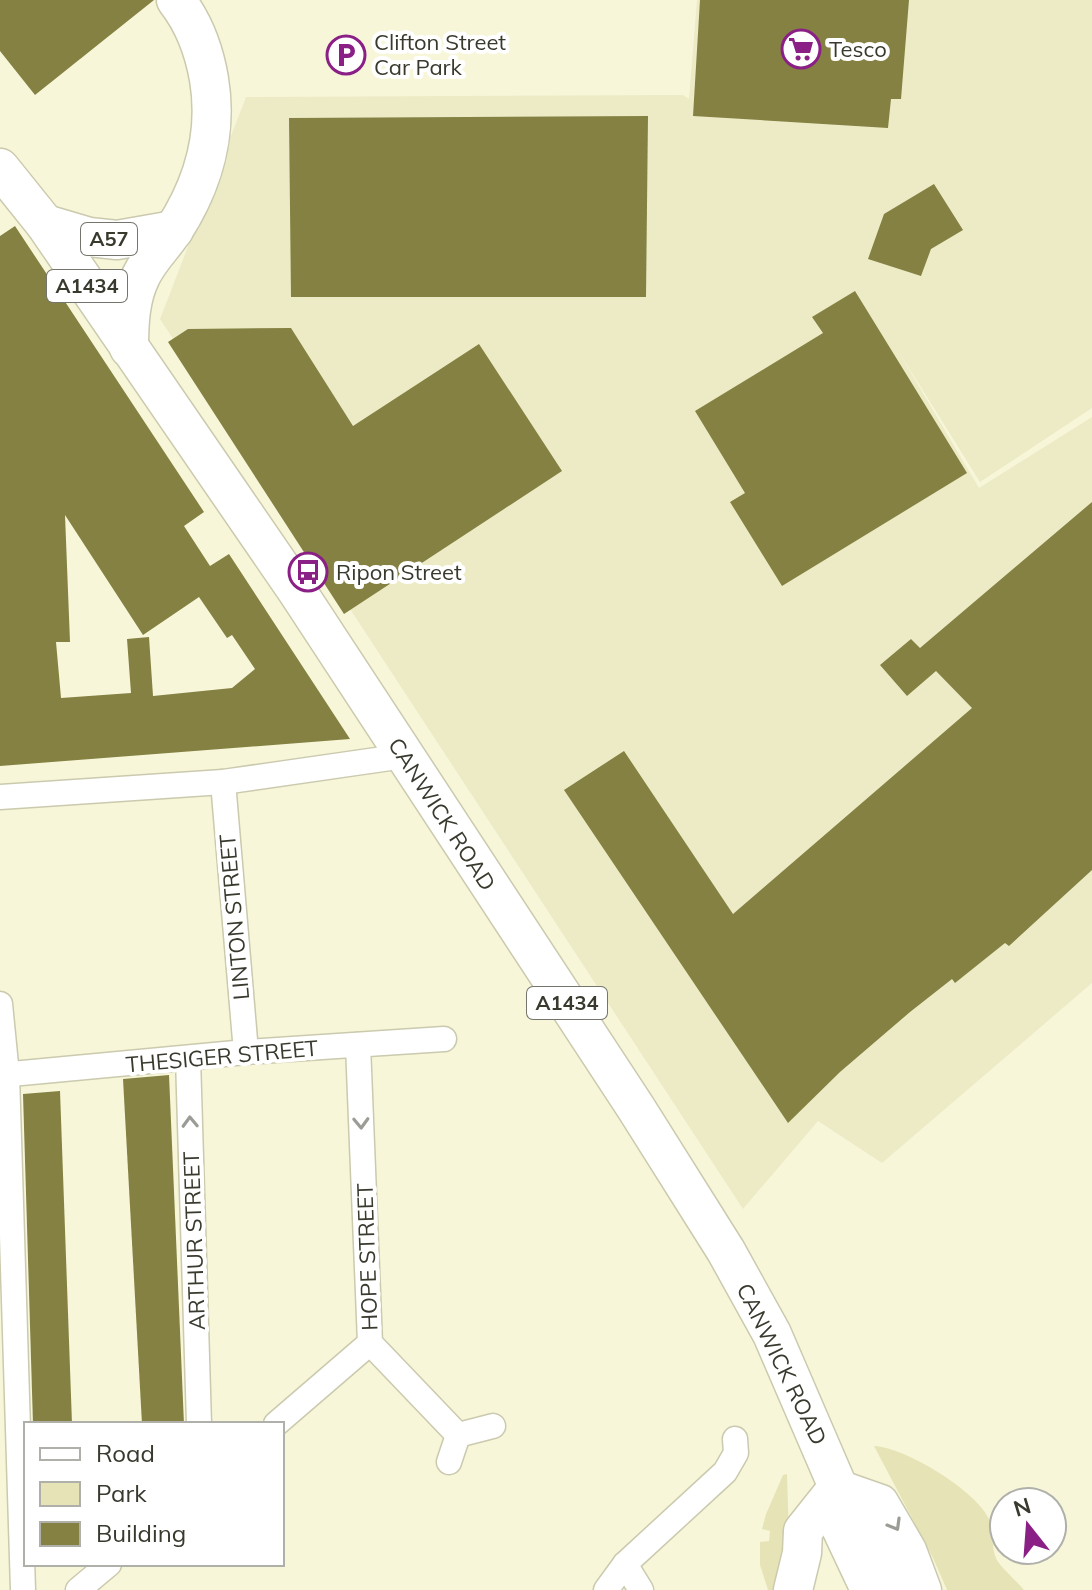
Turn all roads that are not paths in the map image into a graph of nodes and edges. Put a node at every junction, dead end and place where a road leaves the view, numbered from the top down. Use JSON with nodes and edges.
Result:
{"nodes":[{"id":1,"x":176,"y":0,"type":"edge"},
{"id":2,"x":0,"y":168,"type":"edge"},
{"id":3,"x":45,"y":224,"type":"junction"},
{"id":4,"x":174,"y":230,"type":"junction"},
{"id":5,"x":129,"y":348,"type":"junction"},
{"id":6,"x":404,"y":756,"type":"junction"},
{"id":7,"x":223,"y":782,"type":"junction"},
{"id":8,"x":0,"y":797,"type":"edge"},
{"id":9,"x":0,"y":1004,"type":"edge"},
{"id":10,"x":444,"y":1039,"type":"dead end"},
{"id":11,"x":358,"y":1045,"type":"junction"},
{"id":12,"x":246,"y":1052,"type":"junction"},
{"id":13,"x":188,"y":1058,"type":"junction"},
{"id":14,"x":3,"y":1075,"type":"edge"},
{"id":15,"x":7,"y":1321,"type":"edge"},
{"id":16,"x":370,"y":1343,"type":"junction"},
{"id":17,"x":199,"y":1422,"type":"edge"},
{"id":18,"x":278,"y":1422,"type":"edge"},
{"id":19,"x":493,"y":1426,"type":"dead end"},
{"id":20,"x":458,"y":1435,"type":"junction"},
{"id":21,"x":735,"y":1439,"type":"dead end"},
{"id":22,"x":449,"y":1462,"type":"dead end"},
{"id":23,"x":838,"y":1487,"type":"junction"},
{"id":24,"x":625,"y":1564,"type":"junction"},
{"id":25,"x":107,"y":1566,"type":"edge"},
{"id":26,"x":23,"y":1590,"type":"edge"},
{"id":27,"x":78,"y":1590,"type":"edge"},
{"id":28,"x":606,"y":1590,"type":"edge"},
{"id":29,"x":641,"y":1590,"type":"edge"},
{"id":30,"x":793,"y":1590,"type":"edge"},
{"id":31,"x":868,"y":1590,"type":"edge"},
{"id":32,"x":890,"y":1590,"type":"edge"},
{"id":33,"x":924,"y":1590,"type":"edge"}],
"edges":[{"from":1,"to":4,"type":"main road","number":"A57"},
{"from":2,"to":3,"type":"main road","name":"CANWICK ROAD","number":"A1434"},
{"from":3,"to":4,"type":"main road","number":"A57"},
{"from":3,"to":5,"type":"main road","name":"CANWICK ROAD","number":"A1434"},
{"from":4,"to":5,"type":"main road","number":"A57"},
{"from":5,"to":6,"type":"main road","name":"CANWICK ROAD","number":"A1434"},
{"from":6,"to":7,"type":"street"},
{"from":6,"to":23,"type":"main road","name":"CANWICK ROAD","number":"A1434"},
{"from":7,"to":8,"type":"street"},
{"from":7,"to":12,"type":"street","name":"LINTON STREET"},
{"from":9,"to":14,"type":"street"},
{"from":10,"to":11,"type":"street","name":"THESIGER STREET"},
{"from":11,"to":12,"type":"street","name":"THESIGER STREET"},
{"from":11,"to":16,"type":"street","name":"HOPE STREET","one_way":true},
{"from":12,"to":13,"type":"street","name":"THESIGER STREET"},
{"from":13,"to":14,"type":"street","name":"THESIGER STREET"},
{"from":17,"to":13,"type":"street","name":"ARTHUR STREET","one_way":true},
{"from":14,"to":15,"type":"street"},
{"from":15,"to":26,"type":"street"},
{"from":16,"to":18,"type":"street"},
{"from":16,"to":20,"type":"street","name":"HOPE STREET"},
{"from":19,"to":20,"type":"street"},
{"from":20,"to":22,"type":"street"},
{"from":21,"to":24,"type":"street"},
{"from":23,"to":30,"type":"main road"},
{"from":23,"to":31,"type":"main road","name":"CANWICK ROAD"},
{"from":23,"to":32,"type":"main road","number":"A1434"},
{"from":23,"to":33,"type":"main road","one_way":true},
{"from":24,"to":28,"type":"street"},
{"from":24,"to":29,"type":"street"},
{"from":25,"to":27,"type":"street"}]}
